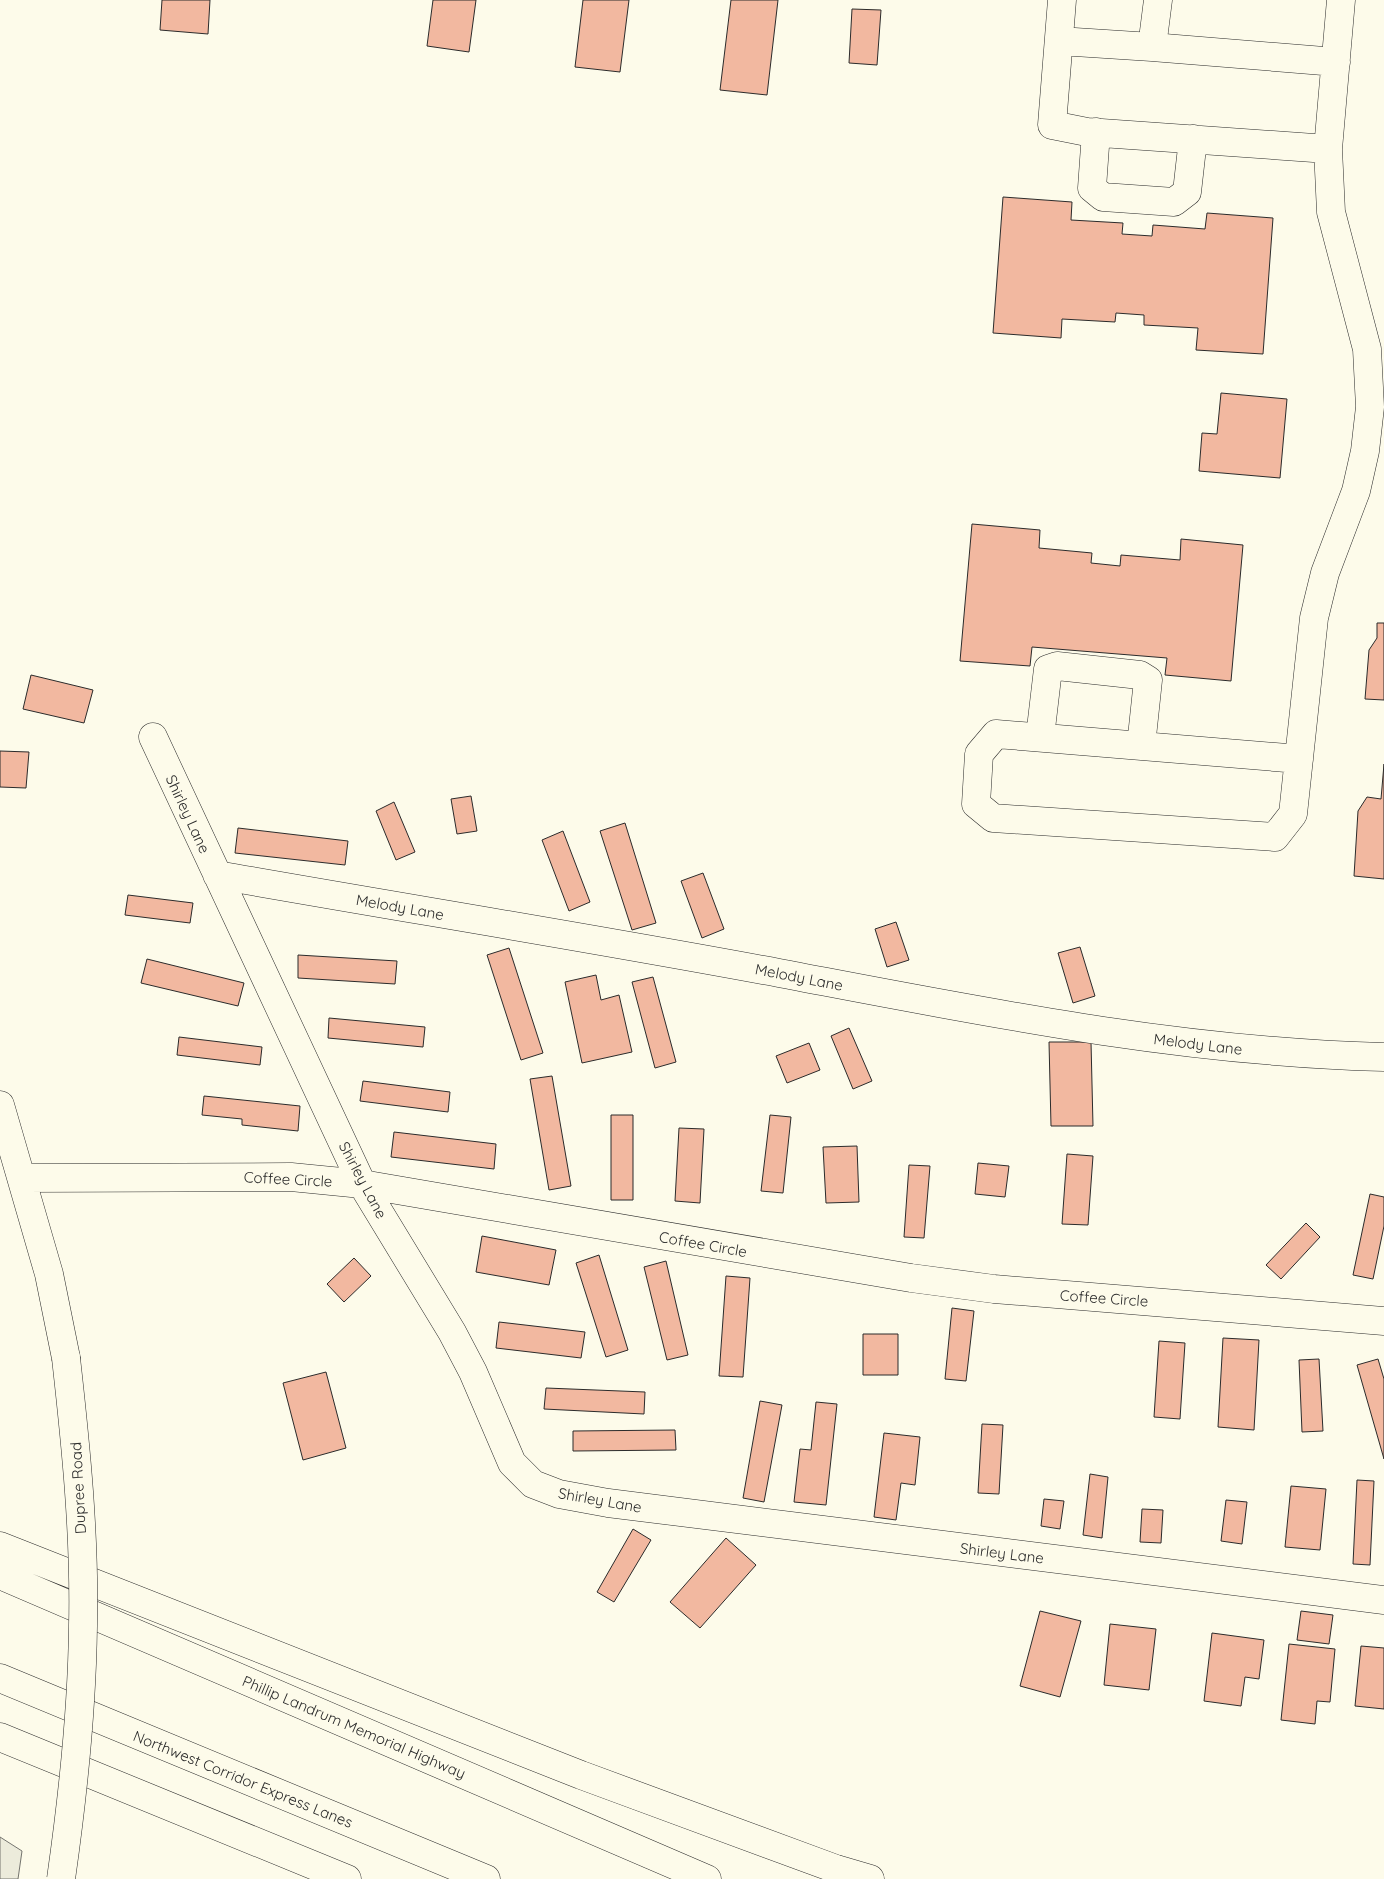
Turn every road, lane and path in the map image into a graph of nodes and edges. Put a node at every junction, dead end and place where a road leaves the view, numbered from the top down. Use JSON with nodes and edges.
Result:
{"nodes":[{"id":1,"x":1062,"y":0,"type":"edge"},
{"id":2,"x":1158,"y":0,"type":"edge"},
{"id":3,"x":1341,"y":0,"type":"edge"},
{"id":4,"x":1059,"y":40,"type":"junction"},
{"id":5,"x":1152,"y":47,"type":"junction"},
{"id":6,"x":1336,"y":62,"type":"junction"},
{"id":7,"x":1096,"y":132,"type":"junction"},
{"id":8,"x":1193,"y":139,"type":"junction"},
{"id":9,"x":1328,"y":149,"type":"junction"},
{"id":10,"x":1376,"y":417,"type":"edge"},
{"id":11,"x":153,"y":737,"type":"dead end"},
{"id":12,"x":1040,"y":737,"type":"junction"},
{"id":13,"x":1141,"y":746,"type":"junction"},
{"id":14,"x":1299,"y":759,"type":"junction"},
{"id":15,"x":217,"y":875,"type":"junction"},
{"id":16,"x":1384,"y":1057,"type":"edge"},
{"id":17,"x":0,"y":1105,"type":"edge"},
{"id":18,"x":23,"y":1178,"type":"junction"},
{"id":19,"x":362,"y":1184,"type":"junction"},
{"id":20,"x":1384,"y":1321,"type":"edge"},
{"id":21,"x":0,"y":1546,"type":"edge"},
{"id":22,"x":0,"y":1576,"type":"edge"},
{"id":23,"x":1384,"y":1600,"type":"edge"},
{"id":24,"x":0,"y":1678,"type":"edge"},
{"id":25,"x":0,"y":1737,"type":"edge"},
{"id":26,"x":60,"y":1879,"type":"edge"},
{"id":27,"x":346,"y":1879,"type":"edge"},
{"id":28,"x":486,"y":1879,"type":"edge"},
{"id":29,"x":707,"y":1879,"type":"edge"},
{"id":30,"x":870,"y":1879,"type":"edge"}],
"edges":[{"from":1,"to":4,"type":"main road"},
{"from":2,"to":5,"type":"main road"},
{"from":3,"to":6,"type":"main road"},
{"from":4,"to":5,"type":"main road"},
{"from":4,"to":7,"type":"main road"},
{"from":5,"to":6,"type":"main road"},
{"from":6,"to":9,"type":"main road"},
{"from":7,"to":8,"type":"main road"},
{"from":7,"to":8,"type":"main road"},
{"from":8,"to":9,"type":"main road"},
{"from":9,"to":10,"type":"main road"},
{"from":10,"to":14,"type":"main road"},
{"from":11,"to":15,"type":"main road","name":"Shirley Lane"},
{"from":12,"to":13,"type":"main road"},
{"from":12,"to":13,"type":"main road"},
{"from":12,"to":14,"type":"main road"},
{"from":13,"to":14,"type":"main road"},
{"from":15,"to":16,"type":"main road","name":"Melody Lane"},
{"from":15,"to":19,"type":"main road","name":"Shirley Lane"},
{"from":17,"to":18,"type":"main road","name":"Dupree Road"},
{"from":18,"to":19,"type":"main road","name":"Coffee Circle"},
{"from":18,"to":26,"type":"main road","name":"Dupree Road","bridge":true},
{"from":19,"to":20,"type":"main road","name":"Coffee Circle"},
{"from":19,"to":23,"type":"main road","name":"Shirley Lane"},
{"from":21,"to":30,"type":"main road"},
{"from":22,"to":29,"type":"main road","name":"Phillip Landrum Memorial Highway"},
{"from":24,"to":28,"type":"main road","name":"Northwest Corridor Express Lanes"},
{"from":25,"to":27,"type":"main road"}]}
